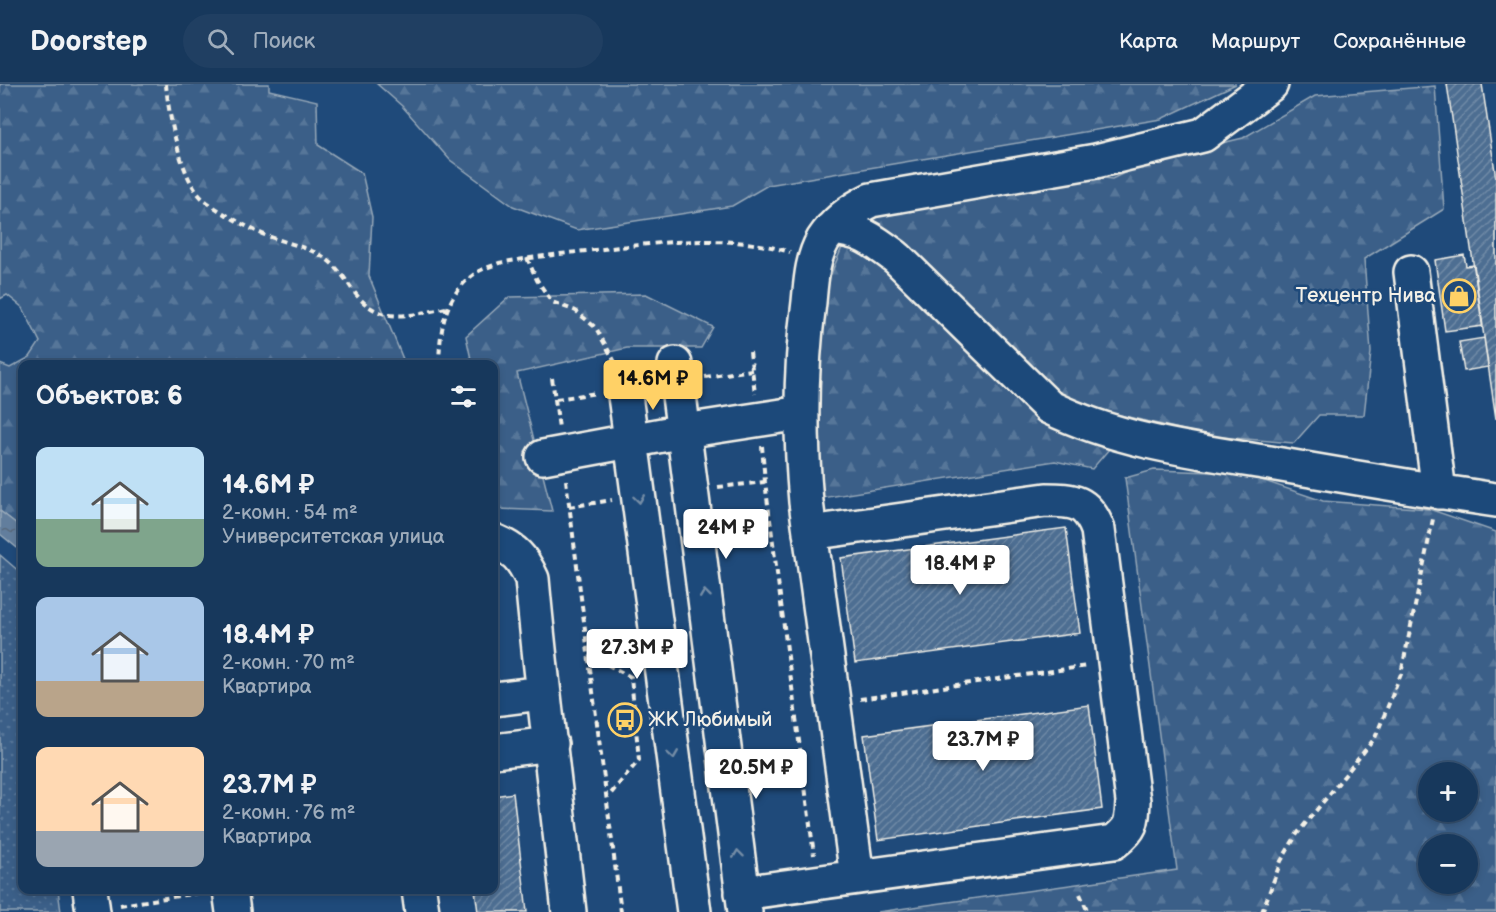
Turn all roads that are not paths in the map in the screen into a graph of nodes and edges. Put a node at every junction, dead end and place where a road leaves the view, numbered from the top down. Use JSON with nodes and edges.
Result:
{"nodes":[{"id":1,"x":1272,"y":84,"type":"edge"},
{"id":2,"x":831,"y":229,"type":"junction"},
{"id":3,"x":1411,"y":272,"type":"dead end"},
{"id":4,"x":675,"y":364,"type":"dead end"},
{"id":5,"x":624,"y":388,"type":"road end"},
{"id":6,"x":801,"y":413,"type":"junction"},
{"id":7,"x":684,"y":431,"type":"junction"},
{"id":8,"x":632,"y":441,"type":"junction"},
{"id":9,"x":553,"y":456,"type":"road end"},
{"id":10,"x":1439,"y":492,"type":"junction"},
{"id":11,"x":1496,"y":500,"type":"edge"},
{"id":12,"x":810,"y":533,"type":"junction"},
{"id":13,"x":498,"y":543,"type":"edge"},
{"id":14,"x":542,"y":693,"type":"junction"},
{"id":15,"x":498,"y":698,"type":"edge"},
{"id":16,"x":551,"y":744,"type":"junction"},
{"id":17,"x":498,"y":751,"type":"edge"},
{"id":18,"x":856,"y":877,"type":"junction"},
{"id":19,"x":231,"y":894,"type":"edge"},
{"id":20,"x":420,"y":894,"type":"edge"},
{"id":21,"x":744,"y":902,"type":"edge"},
{"id":22,"x":233,"y":912,"type":"edge"},
{"id":23,"x":422,"y":912,"type":"edge"},
{"id":24,"x":570,"y":912,"type":"edge"},
{"id":25,"x":694,"y":912,"type":"edge"}],
"edges":[{"from":1,"to":2,"type":"street"},
{"from":2,"to":6,"type":"street"},
{"from":2,"to":10,"type":"street"},
{"from":3,"to":10,"type":"street"},
{"from":4,"to":7,"type":"street"},
{"from":5,"to":8,"type":"street"},
{"from":6,"to":7,"type":"street"},
{"from":6,"to":12,"type":"street"},
{"from":7,"to":8,"type":"street"},
{"from":21,"to":7,"type":"street","one_way":true},
{"from":8,"to":9,"type":"street"},
{"from":8,"to":25,"type":"street","one_way":true},
{"from":10,"to":11,"type":"street"},
{"from":12,"to":18,"type":"street"},
{"from":12,"to":18,"type":"street"},
{"from":13,"to":14,"type":"street"},
{"from":14,"to":15,"type":"street"},
{"from":14,"to":16,"type":"street"},
{"from":16,"to":17,"type":"street"},
{"from":16,"to":24,"type":"street"},
{"from":18,"to":21,"type":"street"},
{"from":19,"to":22,"type":"street"},
{"from":20,"to":23,"type":"street"}]}
